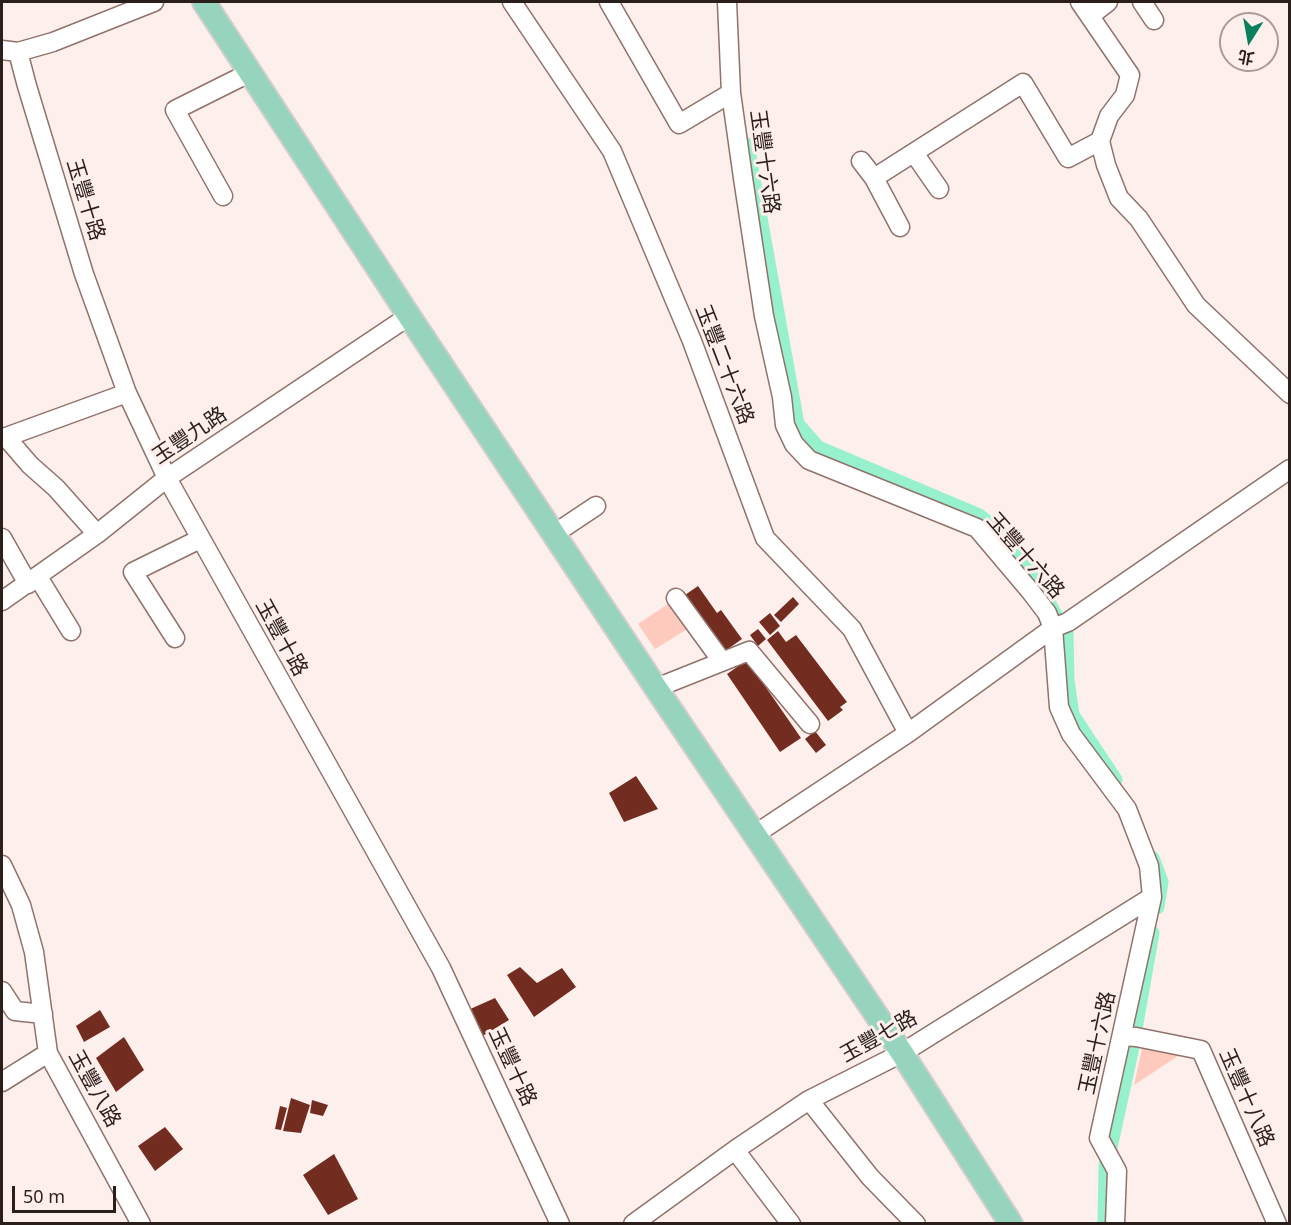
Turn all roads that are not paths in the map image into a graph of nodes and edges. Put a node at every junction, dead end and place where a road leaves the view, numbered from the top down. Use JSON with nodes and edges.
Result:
{"nodes":[{"id":1,"x":154,"y":2,"type":"edge"},
{"id":2,"x":204,"y":2,"type":"edge"},
{"id":3,"x":512,"y":2,"type":"edge"},
{"id":4,"x":609,"y":2,"type":"edge"},
{"id":5,"x":727,"y":2,"type":"edge"},
{"id":6,"x":1108,"y":2,"type":"edge"},
{"id":7,"x":1142,"y":2,"type":"edge"},
{"id":8,"x":1085,"y":9,"type":"edge"},
{"id":9,"x":1154,"y":20,"type":"dead end"},
{"id":10,"x":10,"y":51,"type":"edge"},
{"id":11,"x":249,"y":73,"type":"junction"},
{"id":12,"x":731,"y":93,"type":"junction"},
{"id":13,"x":1100,"y":141,"type":"junction"},
{"id":14,"x":914,"y":153,"type":"junction"},
{"id":15,"x":861,"y":161,"type":"dead end"},
{"id":16,"x":874,"y":178,"type":"junction"},
{"id":17,"x":939,"y":189,"type":"dead end"},
{"id":18,"x":223,"y":196,"type":"dead end"},
{"id":19,"x":900,"y":227,"type":"dead end"},
{"id":20,"x":409,"y":316,"type":"junction"},
{"id":21,"x":127,"y":393,"type":"junction"},
{"id":22,"x":1290,"y":394,"type":"edge"},
{"id":23,"x":4,"y":437,"type":"edge"},
{"id":24,"x":1290,"y":469,"type":"edge"},
{"id":25,"x":167,"y":478,"type":"junction"},
{"id":26,"x":596,"y":506,"type":"dead end"},
{"id":27,"x":97,"y":534,"type":"junction"},
{"id":28,"x":554,"y":534,"type":"junction"},
{"id":29,"x":2,"y":538,"type":"edge"},
{"id":30,"x":200,"y":539,"type":"junction"},
{"id":31,"x":33,"y":580,"type":"junction"},
{"id":32,"x":676,"y":598,"type":"dead end"},
{"id":33,"x":2,"y":601,"type":"edge"},
{"id":34,"x":1059,"y":625,"type":"junction"},
{"id":35,"x":71,"y":631,"type":"dead end"},
{"id":36,"x":175,"y":638,"type":"dead end"},
{"id":37,"x":721,"y":660,"type":"junction"},
{"id":38,"x":656,"y":688,"type":"junction"},
{"id":39,"x":810,"y":724,"type":"dead end"},
{"id":40,"x":908,"y":733,"type":"junction"},
{"id":41,"x":754,"y":835,"type":"junction"},
{"id":42,"x":2,"y":865,"type":"edge"},
{"id":43,"x":1152,"y":897,"type":"junction"},
{"id":44,"x":2,"y":991,"type":"edge"},
{"id":45,"x":43,"y":1014,"type":"junction"},
{"id":46,"x":1128,"y":1036,"type":"junction"},
{"id":47,"x":48,"y":1053,"type":"junction"},
{"id":48,"x":902,"y":1053,"type":"junction"},
{"id":49,"x":2,"y":1082,"type":"edge"},
{"id":50,"x":810,"y":1100,"type":"junction"},
{"id":51,"x":735,"y":1150,"type":"junction"},
{"id":52,"x":141,"y":1224,"type":"edge"},
{"id":53,"x":560,"y":1224,"type":"edge"},
{"id":54,"x":633,"y":1224,"type":"edge"},
{"id":55,"x":791,"y":1224,"type":"edge"},
{"id":56,"x":916,"y":1224,"type":"edge"},
{"id":57,"x":1011,"y":1224,"type":"edge"},
{"id":58,"x":1115,"y":1224,"type":"edge"},
{"id":59,"x":1277,"y":1224,"type":"edge"}],
"edges":[{"from":1,"to":10,"type":"street"},
{"from":2,"to":11,"type":"main road"},
{"from":3,"to":40,"type":"street","name":"玉豐二十六路"},
{"from":4,"to":12,"type":"street"},
{"from":5,"to":12,"type":"street","name":"玉豐十六路"},
{"from":6,"to":8,"type":"street"},
{"from":7,"to":9,"type":"street"},
{"from":8,"to":13,"type":"street"},
{"from":10,"to":21,"type":"street","name":"玉豐十路"},
{"from":11,"to":18,"type":"street"},
{"from":11,"to":20,"type":"main road"},
{"from":12,"to":34,"type":"street","name":"玉豐十六路"},
{"from":13,"to":14,"type":"street"},
{"from":13,"to":22,"type":"street"},
{"from":14,"to":16,"type":"street"},
{"from":14,"to":17,"type":"street"},
{"from":15,"to":16,"type":"street"},
{"from":16,"to":19,"type":"street"},
{"from":20,"to":25,"type":"street","name":"玉豐九路"},
{"from":20,"to":28,"type":"main road"},
{"from":21,"to":23,"type":"street"},
{"from":21,"to":25,"type":"street","name":"玉豐十路"},
{"from":23,"to":27,"type":"street"},
{"from":24,"to":34,"type":"street"},
{"from":25,"to":27,"type":"street","name":"玉豐九路"},
{"from":25,"to":30,"type":"street","name":"玉豐十路"},
{"from":26,"to":28,"type":"street"},
{"from":27,"to":31,"type":"street","name":"玉豐九路"},
{"from":28,"to":38,"type":"main road"},
{"from":29,"to":31,"type":"street"},
{"from":30,"to":36,"type":"street"},
{"from":30,"to":53,"type":"street","name":"玉豐十路"},
{"from":31,"to":33,"type":"street","name":"玉豐九路"},
{"from":31,"to":35,"type":"street"},
{"from":32,"to":37,"type":"street"},
{"from":34,"to":40,"type":"street"},
{"from":34,"to":43,"type":"street","name":"玉豐十六路"},
{"from":37,"to":38,"type":"street"},
{"from":37,"to":39,"type":"street"},
{"from":38,"to":41,"type":"main road"},
{"from":40,"to":41,"type":"street"},
{"from":41,"to":48,"type":"main road"},
{"from":42,"to":45,"type":"street","name":"玉豐八路"},
{"from":43,"to":46,"type":"street","name":"玉豐十六路"},
{"from":43,"to":48,"type":"street","name":"玉豐七路"},
{"from":44,"to":45,"type":"street"},
{"from":45,"to":47,"type":"street","name":"玉豐八路"},
{"from":46,"to":58,"type":"street","name":"玉豐十六路"},
{"from":46,"to":59,"type":"street","name":"玉豐十八路"},
{"from":47,"to":49,"type":"street"},
{"from":47,"to":52,"type":"street","name":"玉豐八路"},
{"from":48,"to":50,"type":"street","name":"玉豐七路"},
{"from":48,"to":57,"type":"main road"},
{"from":50,"to":51,"type":"street","name":"玉豐七路"},
{"from":50,"to":56,"type":"street"},
{"from":51,"to":54,"type":"street","name":"玉豐七路"},
{"from":51,"to":55,"type":"street"}]}
